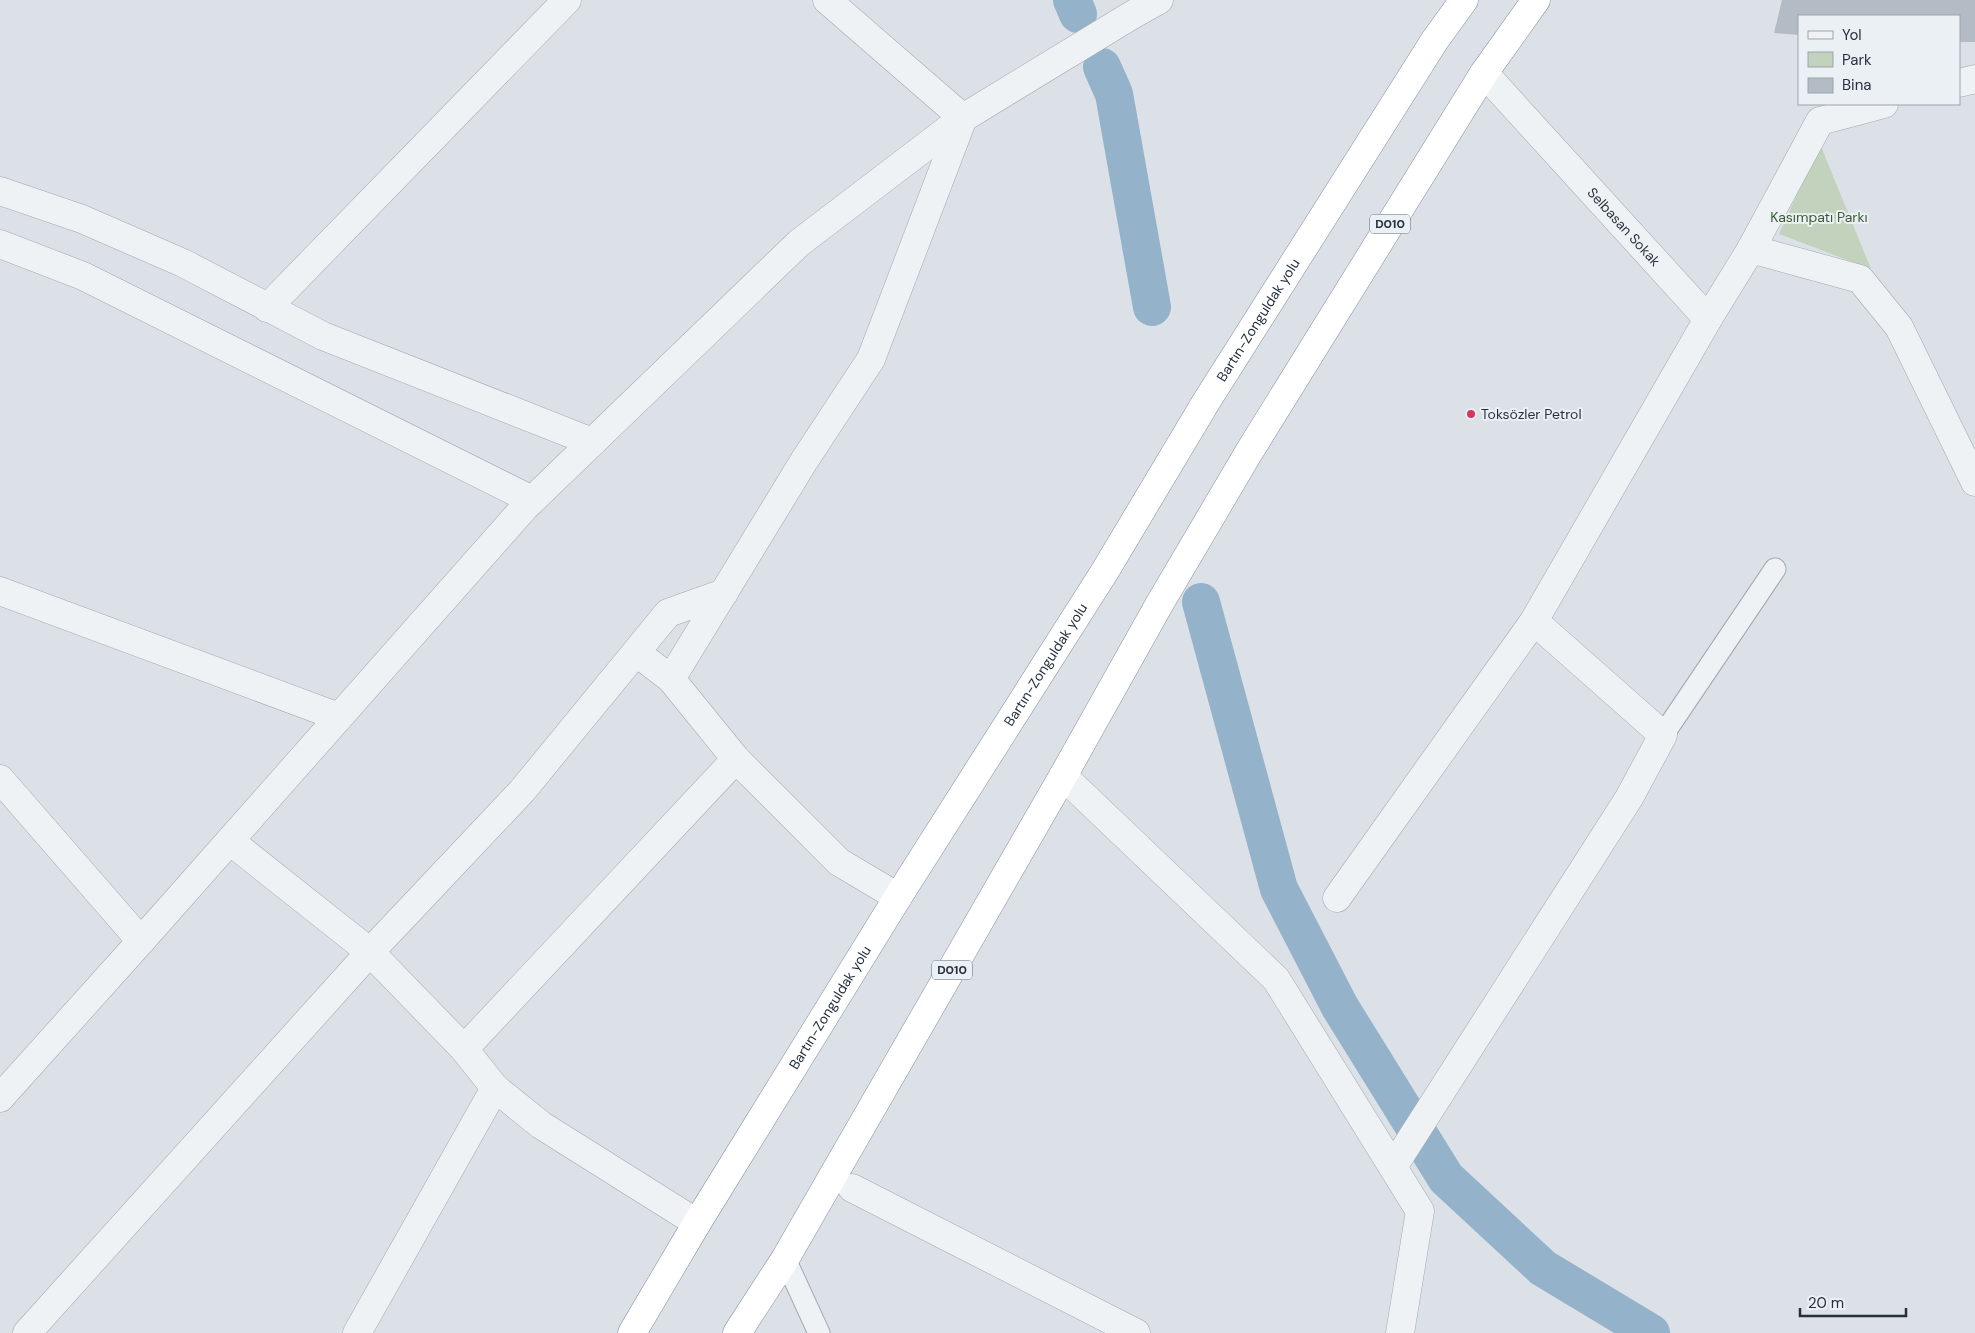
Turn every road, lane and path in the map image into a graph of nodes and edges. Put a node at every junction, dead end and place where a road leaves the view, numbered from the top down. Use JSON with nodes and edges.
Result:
{"nodes":[{"id":1,"x":567,"y":0,"type":"edge"},
{"id":2,"x":827,"y":0,"type":"edge"},
{"id":3,"x":1159,"y":0,"type":"edge"},
{"id":4,"x":1464,"y":0,"type":"edge"},
{"id":5,"x":1536,"y":0,"type":"edge"},
{"id":6,"x":1484,"y":73,"type":"junction"},
{"id":7,"x":1975,"y":79,"type":"edge"},
{"id":8,"x":1960,"y":83,"type":"edge"},
{"id":9,"x":1880,"y":105,"type":"edge"},
{"id":10,"x":963,"y":118,"type":"junction"},
{"id":11,"x":0,"y":191,"type":"edge"},
{"id":12,"x":0,"y":244,"type":"edge"},
{"id":13,"x":1751,"y":249,"type":"junction"},
{"id":14,"x":267,"y":308,"type":"junction"},
{"id":15,"x":1708,"y":319,"type":"junction"},
{"id":16,"x":592,"y":442,"type":"junction"},
{"id":17,"x":1975,"y":482,"type":"edge"},
{"id":18,"x":532,"y":500,"type":"junction"},
{"id":19,"x":1776,"y":569,"type":"dead end"},
{"id":20,"x":0,"y":591,"type":"edge"},
{"id":21,"x":724,"y":593,"type":"junction"},
{"id":22,"x":1534,"y":621,"type":"junction"},
{"id":23,"x":636,"y":653,"type":"junction"},
{"id":24,"x":671,"y":679,"type":"junction"},
{"id":25,"x":339,"y":717,"type":"junction"},
{"id":26,"x":1663,"y":735,"type":"junction"},
{"id":27,"x":736,"y":759,"type":"junction"},
{"id":28,"x":1063,"y":776,"type":"junction"},
{"id":29,"x":0,"y":779,"type":"edge"},
{"id":30,"x":230,"y":841,"type":"junction"},
{"id":31,"x":898,"y":898,"type":"junction"},
{"id":32,"x":1337,"y":898,"type":"dead end"},
{"id":33,"x":141,"y":941,"type":"junction"},
{"id":34,"x":370,"y":952,"type":"junction"},
{"id":35,"x":464,"y":1049,"type":"junction"},
{"id":36,"x":495,"y":1088,"type":"junction"},
{"id":37,"x":0,"y":1098,"type":"edge"},
{"id":38,"x":1394,"y":1166,"type":"junction"},
{"id":39,"x":852,"y":1188,"type":"dead end"},
{"id":40,"x":697,"y":1223,"type":"junction"},
{"id":41,"x":785,"y":1259,"type":"junction"},
{"id":42,"x":27,"y":1333,"type":"edge"},
{"id":43,"x":357,"y":1333,"type":"edge"},
{"id":44,"x":632,"y":1333,"type":"edge"},
{"id":45,"x":737,"y":1333,"type":"edge"},
{"id":46,"x":819,"y":1333,"type":"edge"},
{"id":47,"x":1136,"y":1333,"type":"edge"},
{"id":48,"x":1400,"y":1333,"type":"edge"}],
"edges":[{"from":1,"to":14,"type":"street"},
{"from":2,"to":10,"type":"street"},
{"from":3,"to":10,"type":"street"},
{"from":4,"to":31,"type":"highway","name":"Bartın-Zonguldak yolu"},
{"from":5,"to":6,"type":"highway","number":"D010"},
{"from":6,"to":15,"type":"street","name":"Selbasan Sokak"},
{"from":6,"to":28,"type":"highway","number":"D010"},
{"from":7,"to":8,"type":"street"},
{"from":9,"to":13,"type":"street"},
{"from":10,"to":16,"type":"street"},
{"from":10,"to":21,"type":"street"},
{"from":11,"to":14,"type":"street"},
{"from":12,"to":18,"type":"street"},
{"from":13,"to":15,"type":"street"},
{"from":13,"to":17,"type":"street"},
{"from":14,"to":16,"type":"street"},
{"from":15,"to":22,"type":"street"},
{"from":16,"to":18,"type":"street"},
{"from":18,"to":25,"type":"street"},
{"from":19,"to":26,"type":"lane"},
{"from":20,"to":25,"type":"street"},
{"from":21,"to":23,"type":"street"},
{"from":21,"to":24,"type":"street"},
{"from":22,"to":26,"type":"street"},
{"from":22,"to":32,"type":"street"},
{"from":23,"to":24,"type":"street"},
{"from":23,"to":34,"type":"street"},
{"from":24,"to":27,"type":"street"},
{"from":25,"to":30,"type":"street"},
{"from":26,"to":38,"type":"street"},
{"from":27,"to":31,"type":"street"},
{"from":27,"to":35,"type":"street"},
{"from":28,"to":38,"type":"street"},
{"from":28,"to":41,"type":"highway","number":"D010"},
{"from":29,"to":33,"type":"street"},
{"from":30,"to":33,"type":"street"},
{"from":30,"to":34,"type":"street"},
{"from":31,"to":40,"type":"highway","name":"Bartın-Zonguldak yolu"},
{"from":33,"to":37,"type":"street"},
{"from":34,"to":35,"type":"street"},
{"from":34,"to":42,"type":"street"},
{"from":35,"to":36,"type":"street"},
{"from":36,"to":40,"type":"street"},
{"from":36,"to":43,"type":"street"},
{"from":38,"to":48,"type":"street"},
{"from":39,"to":47,"type":"street"},
{"from":40,"to":44,"type":"highway","name":"Bartın-Zonguldak yolu"},
{"from":41,"to":45,"type":"highway","number":"D010"},
{"from":41,"to":46,"type":"lane"}]}
